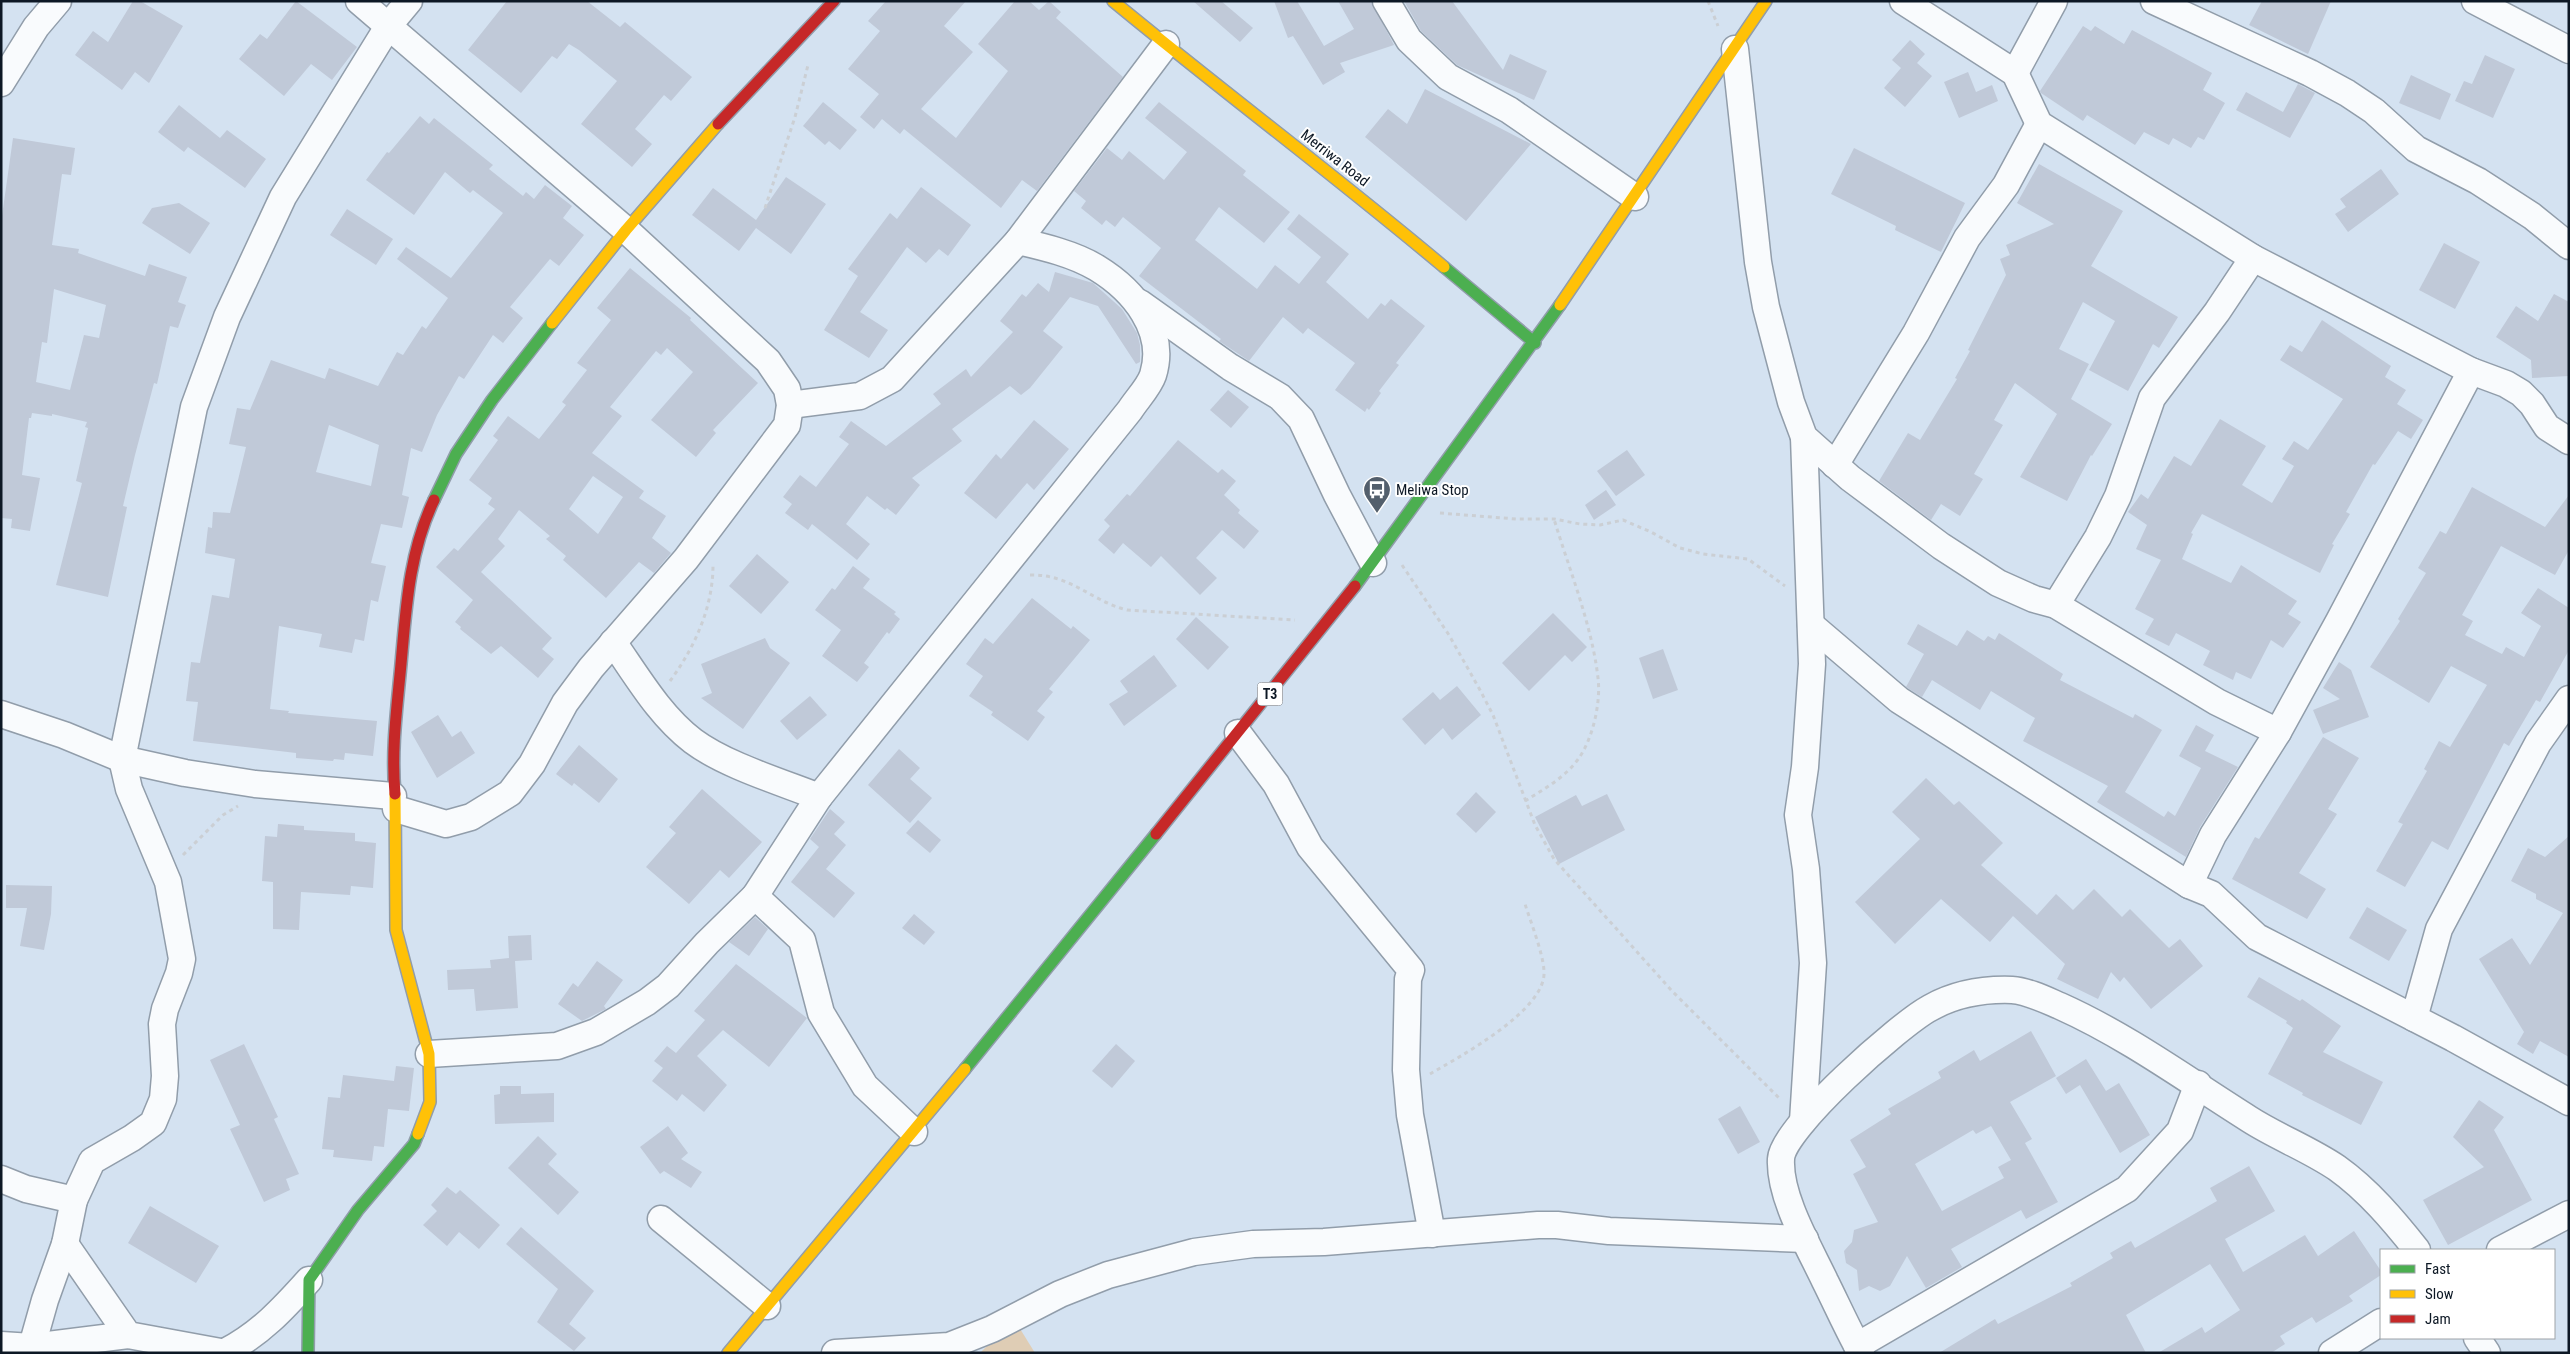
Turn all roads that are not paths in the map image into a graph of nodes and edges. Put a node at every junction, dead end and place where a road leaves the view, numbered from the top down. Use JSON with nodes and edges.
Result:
{"nodes":[{"id":1,"x":58,"y":1,"type":"edge"},
{"id":2,"x":359,"y":1,"type":"edge"},
{"id":3,"x":409,"y":1,"type":"edge"},
{"id":4,"x":834,"y":1,"type":"edge"},
{"id":5,"x":1113,"y":1,"type":"edge"},
{"id":6,"x":1386,"y":1,"type":"edge"},
{"id":7,"x":1766,"y":1,"type":"edge"},
{"id":8,"x":1903,"y":1,"type":"edge"},
{"id":9,"x":2054,"y":1,"type":"edge"},
{"id":10,"x":2154,"y":1,"type":"edge"},
{"id":11,"x":2476,"y":1,"type":"edge"},
{"id":12,"x":389,"y":24,"type":"junction"},
{"id":13,"x":1166,"y":44,"type":"junction"},
{"id":14,"x":1735,"y":50,"type":"junction"},
{"id":15,"x":2569,"y":50,"type":"edge"},
{"id":16,"x":2015,"y":73,"type":"junction"},
{"id":17,"x":2,"y":82,"type":"edge"},
{"id":18,"x":2039,"y":124,"type":"junction"},
{"id":19,"x":1635,"y":197,"type":"junction"},
{"id":20,"x":626,"y":230,"type":"junction"},
{"id":21,"x":1018,"y":241,"type":"junction"},
{"id":22,"x":2569,"y":246,"type":"edge"},
{"id":23,"x":2253,"y":258,"type":"junction"},
{"id":24,"x":1137,"y":301,"type":"junction"},
{"id":25,"x":1535,"y":343,"type":"junction"},
{"id":26,"x":2471,"y":371,"type":"junction"},
{"id":27,"x":790,"y":405,"type":"junction"},
{"id":28,"x":1804,"y":437,"type":"junction"},
{"id":29,"x":2569,"y":441,"type":"edge"},
{"id":30,"x":1835,"y":465,"type":"junction"},
{"id":31,"x":1380,"y":553,"type":"junction"},
{"id":32,"x":2056,"y":605,"type":"junction"},
{"id":33,"x":1810,"y":617,"type":"junction"},
{"id":34,"x":613,"y":642,"type":"junction"},
{"id":35,"x":2569,"y":698,"type":"edge"},
{"id":36,"x":1,"y":714,"type":"edge"},
{"id":37,"x":2278,"y":732,"type":"junction"},
{"id":38,"x":1238,"y":733,"type":"junction"},
{"id":39,"x":122,"y":759,"type":"junction"},
{"id":40,"x":819,"y":798,"type":"junction"},
{"id":41,"x":395,"y":802,"type":"junction"},
{"id":42,"x":2189,"y":885,"type":"junction"},
{"id":43,"x":756,"y":896,"type":"junction"},
{"id":44,"x":2414,"y":1018,"type":"junction"},
{"id":45,"x":429,"y":1054,"type":"junction"},
{"id":46,"x":2198,"y":1084,"type":"junction"},
{"id":47,"x":2569,"y":1102,"type":"edge"},
{"id":48,"x":1803,"y":1121,"type":"junction"},
{"id":49,"x":914,"y":1132,"type":"junction"},
{"id":50,"x":1,"y":1179,"type":"edge"},
{"id":51,"x":74,"y":1200,"type":"junction"},
{"id":52,"x":2569,"y":1214,"type":"edge"},
{"id":53,"x":661,"y":1219,"type":"dead end"},
{"id":54,"x":1432,"y":1234,"type":"junction"},
{"id":55,"x":1805,"y":1239,"type":"junction"},
{"id":56,"x":65,"y":1244,"type":"junction"},
{"id":57,"x":2416,"y":1249,"type":"edge"},
{"id":58,"x":2502,"y":1249,"type":"edge"},
{"id":59,"x":309,"y":1280,"type":"junction"},
{"id":60,"x":767,"y":1306,"type":"junction"},
{"id":61,"x":2380,"y":1323,"type":"edge"},
{"id":62,"x":128,"y":1335,"type":"junction"},
{"id":63,"x":2478,"y":1339,"type":"edge"},
{"id":64,"x":1,"y":1345,"type":"edge"},
{"id":65,"x":949,"y":1346,"type":"junction"},
{"id":66,"x":1859,"y":1349,"type":"edge"},
{"id":67,"x":31,"y":1350,"type":"edge"},
{"id":68,"x":226,"y":1352,"type":"edge"},
{"id":69,"x":308,"y":1353,"type":"edge"},
{"id":70,"x":728,"y":1353,"type":"edge"},
{"id":71,"x":835,"y":1353,"type":"edge"},
{"id":72,"x":982,"y":1353,"type":"edge"},
{"id":73,"x":2332,"y":1353,"type":"edge"},
{"id":74,"x":2487,"y":1353,"type":"edge"}],
"edges":[{"from":1,"to":17,"type":"street"},
{"from":2,"to":12,"type":"street"},
{"from":3,"to":12,"type":"street"},
{"from":4,"to":20,"type":"main road"},
{"from":5,"to":13,"type":"main road","name":"Merriwa Road"},
{"from":6,"to":19,"type":"street"},
{"from":7,"to":14,"type":"main road","number":"T3"},
{"from":8,"to":16,"type":"street"},
{"from":9,"to":16,"type":"street"},
{"from":10,"to":22,"type":"street"},
{"from":11,"to":15,"type":"street"},
{"from":12,"to":20,"type":"street"},
{"from":12,"to":39,"type":"street"},
{"from":13,"to":21,"type":"street"},
{"from":13,"to":25,"type":"main road","name":"Merriwa Road"},
{"from":14,"to":19,"type":"main road","number":"T3"},
{"from":14,"to":28,"type":"street"},
{"from":16,"to":18,"type":"street"},
{"from":18,"to":23,"type":"street"},
{"from":18,"to":30,"type":"street"},
{"from":19,"to":25,"type":"main road","number":"T3"},
{"from":20,"to":27,"type":"street"},
{"from":20,"to":41,"type":"main road"},
{"from":21,"to":24,"type":"street"},
{"from":21,"to":27,"type":"street"},
{"from":23,"to":26,"type":"street"},
{"from":23,"to":32,"type":"street"},
{"from":24,"to":31,"type":"street"},
{"from":24,"to":40,"type":"street"},
{"from":25,"to":31,"type":"main road","number":"T3"},
{"from":26,"to":29,"type":"street"},
{"from":26,"to":37,"type":"street"},
{"from":27,"to":34,"type":"street"},
{"from":28,"to":30,"type":"street"},
{"from":28,"to":33,"type":"street"},
{"from":30,"to":32,"type":"street"},
{"from":31,"to":38,"type":"main road","number":"T3"},
{"from":32,"to":37,"type":"street"},
{"from":33,"to":42,"type":"street"},
{"from":33,"to":48,"type":"street"},
{"from":34,"to":40,"type":"street"},
{"from":34,"to":41,"type":"street"},
{"from":35,"to":44,"type":"street"},
{"from":36,"to":39,"type":"street"},
{"from":37,"to":42,"type":"street"},
{"from":38,"to":49,"type":"main road","number":"T3"},
{"from":38,"to":54,"type":"street"},
{"from":39,"to":41,"type":"street"},
{"from":39,"to":51,"type":"street"},
{"from":40,"to":43,"type":"street"},
{"from":41,"to":45,"type":"main road"},
{"from":42,"to":44,"type":"street"},
{"from":43,"to":45,"type":"street"},
{"from":43,"to":49,"type":"street"},
{"from":44,"to":47,"type":"street"},
{"from":45,"to":59,"type":"main road"},
{"from":46,"to":48,"type":"street"},
{"from":46,"to":57,"type":"street"},
{"from":46,"to":66,"type":"street"},
{"from":48,"to":55,"type":"street"},
{"from":49,"to":60,"type":"main road","number":"T3"},
{"from":50,"to":51,"type":"street"},
{"from":51,"to":56,"type":"street"},
{"from":52,"to":58,"type":"street"},
{"from":53,"to":60,"type":"street"},
{"from":54,"to":55,"type":"street"},
{"from":54,"to":65,"type":"street"},
{"from":55,"to":66,"type":"street"},
{"from":56,"to":62,"type":"street"},
{"from":56,"to":67,"type":"street"},
{"from":59,"to":68,"type":"street"},
{"from":59,"to":69,"type":"main road"},
{"from":60,"to":70,"type":"main road","number":"T3"},
{"from":61,"to":73,"type":"street"},
{"from":62,"to":67,"type":"street"},
{"from":62,"to":68,"type":"street"},
{"from":63,"to":74,"type":"street"},
{"from":64,"to":67,"type":"street"},
{"from":65,"to":71,"type":"street"},
{"from":65,"to":72,"type":"street"}]}
